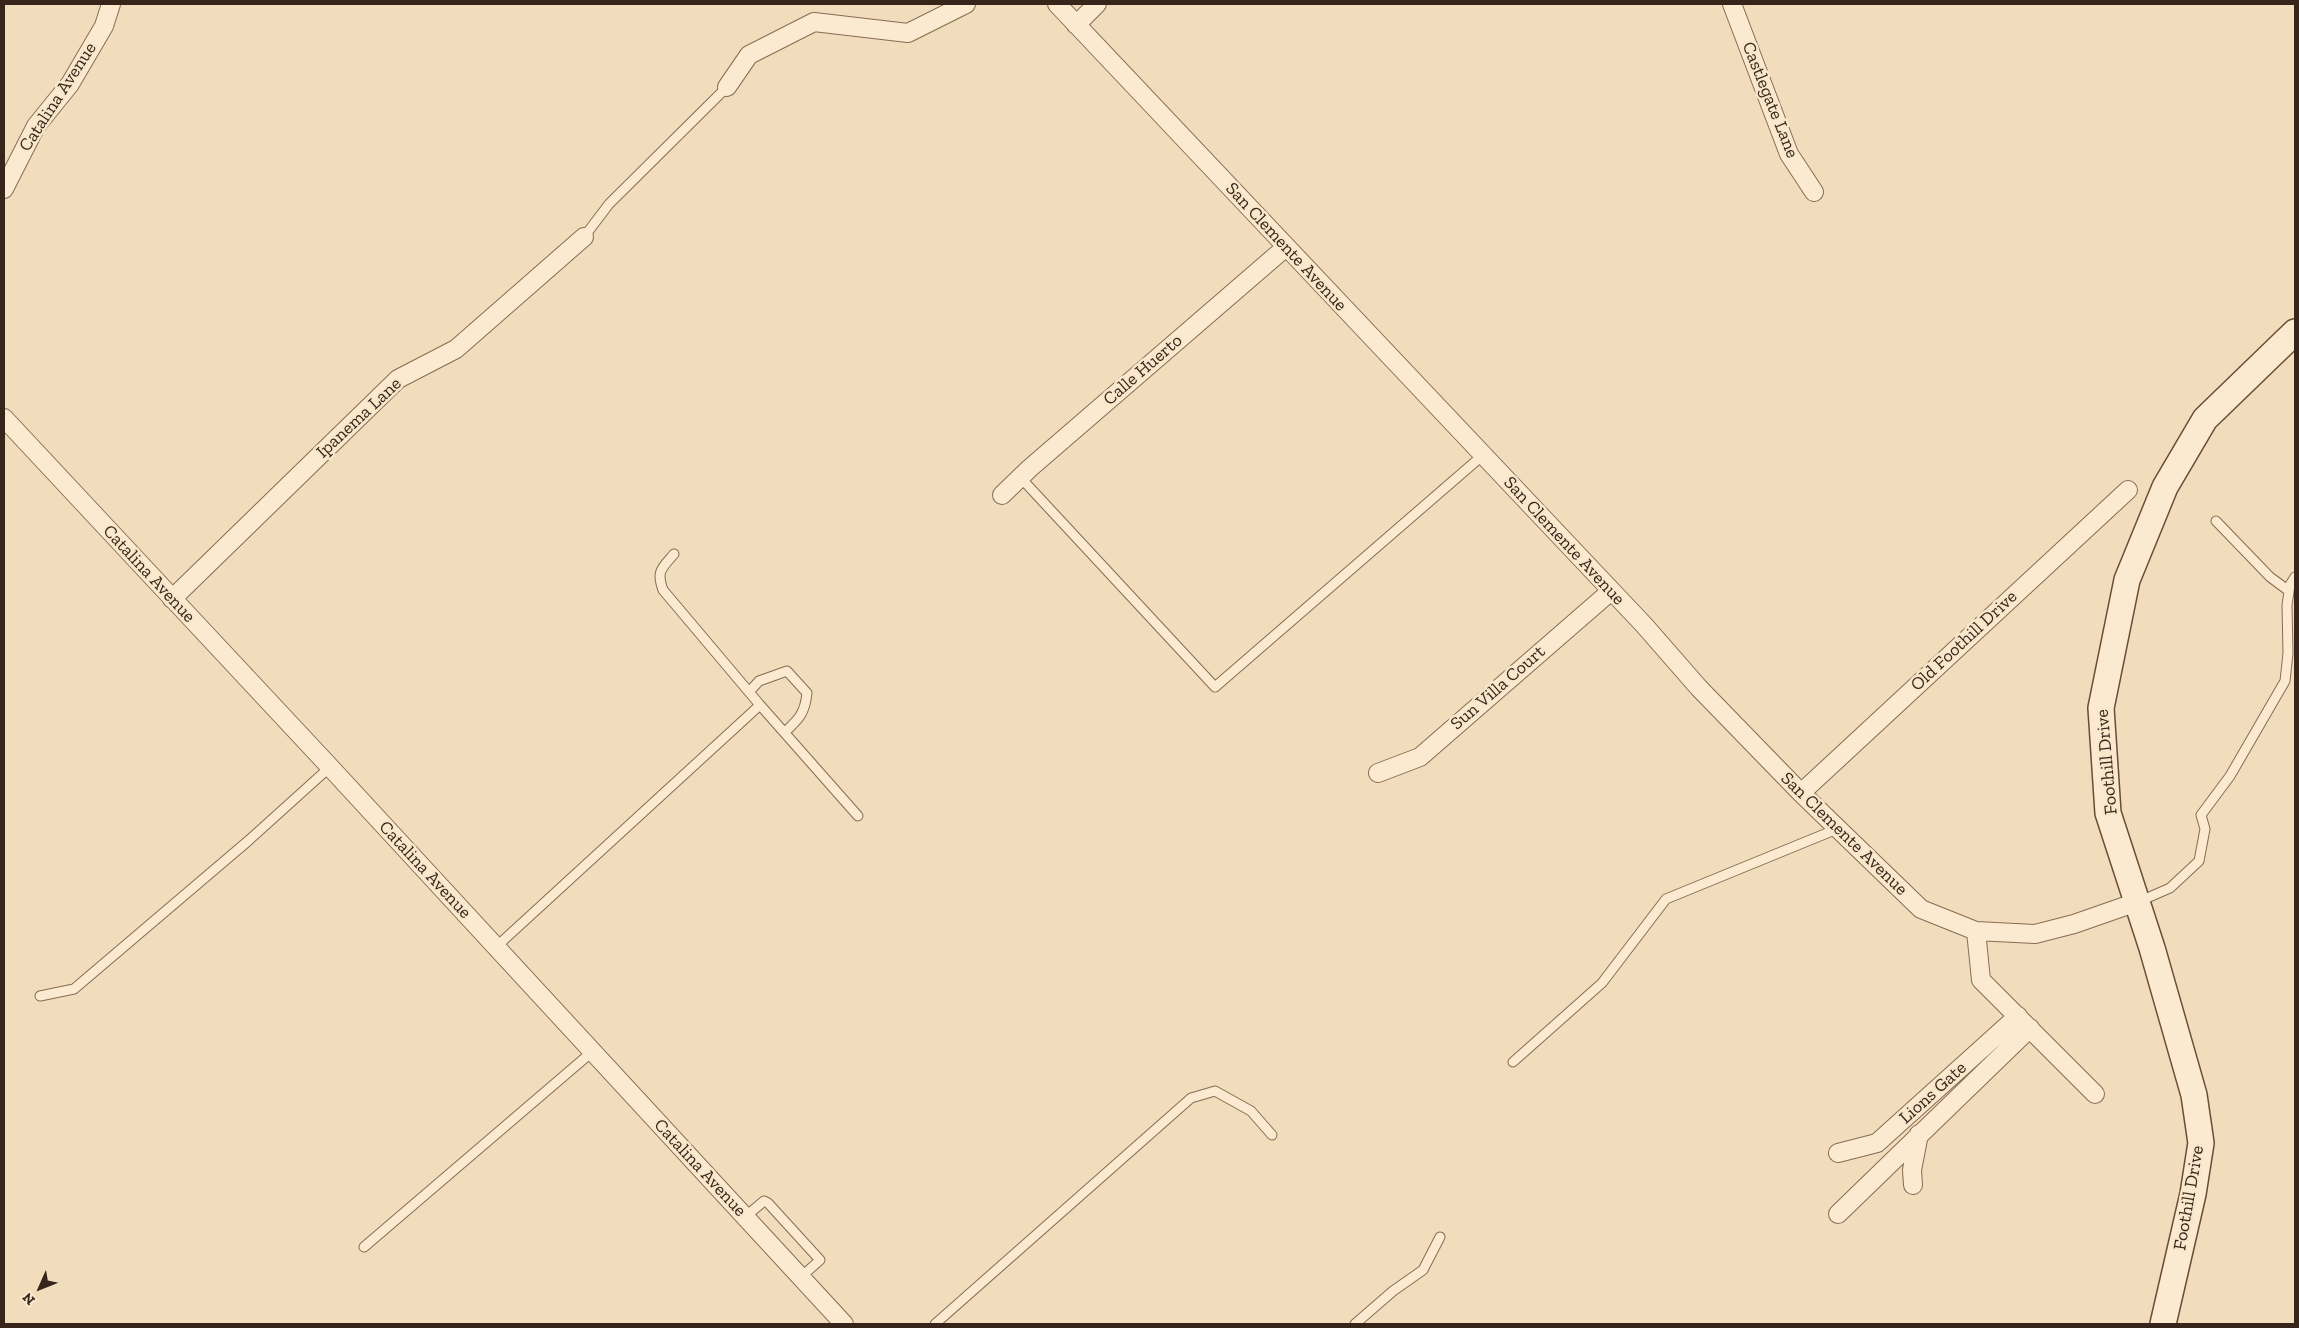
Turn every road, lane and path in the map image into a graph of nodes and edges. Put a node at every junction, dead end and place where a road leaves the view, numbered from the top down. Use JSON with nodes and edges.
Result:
{"nodes":[{"id":1,"x":111,"y":4,"type":"edge"},
{"id":2,"x":966,"y":4,"type":"edge"},
{"id":3,"x":1057,"y":4,"type":"edge"},
{"id":4,"x":1098,"y":4,"type":"edge"},
{"id":5,"x":1732,"y":4,"type":"edge"},
{"id":6,"x":1076,"y":25,"type":"junction"},
{"id":7,"x":728,"y":87,"type":"joint"},
{"id":8,"x":4,"y":189,"type":"edge"},
{"id":9,"x":1814,"y":192,"type":"dead end"},
{"id":10,"x":584,"y":237,"type":"joint"},
{"id":11,"x":1286,"y":247,"type":"junction"},
{"id":12,"x":2290,"y":341,"type":"edge"},
{"id":13,"x":4,"y":418,"type":"edge"},
{"id":14,"x":1483,"y":456,"type":"junction"},
{"id":15,"x":1020,"y":477,"type":"junction"},
{"id":16,"x":2128,"y":490,"type":"dead end"},
{"id":17,"x":1002,"y":495,"type":"dead end"},
{"id":18,"x":2216,"y":521,"type":"dead end"},
{"id":19,"x":674,"y":554,"type":"dead end"},
{"id":20,"x":2295,"y":577,"type":"edge"},
{"id":21,"x":1611,"y":591,"type":"junction"},
{"id":22,"x":2289,"y":591,"type":"junction"},
{"id":23,"x":172,"y":599,"type":"junction"},
{"id":24,"x":750,"y":692,"type":"junction"},
{"id":25,"x":760,"y":705,"type":"junction"},
{"id":26,"x":784,"y":732,"type":"junction"},
{"id":27,"x":330,"y":767,"type":"junction"},
{"id":28,"x":1378,"y":773,"type":"dead end"},
{"id":29,"x":1800,"y":793,"type":"junction"},
{"id":30,"x":858,"y":816,"type":"dead end"},
{"id":31,"x":1837,"y":829,"type":"junction"},
{"id":32,"x":2137,"y":902,"type":"junction"},
{"id":33,"x":1976,"y":931,"type":"junction"},
{"id":34,"x":496,"y":947,"type":"junction"},
{"id":35,"x":40,"y":996,"type":"dead end"},
{"id":36,"x":2024,"y":1022,"type":"junction"},
{"id":37,"x":592,"y":1051,"type":"junction"},
{"id":38,"x":1513,"y":1062,"type":"dead end"},
{"id":39,"x":2095,"y":1094,"type":"dead end"},
{"id":40,"x":1919,"y":1134,"type":"junction"},
{"id":41,"x":1272,"y":1135,"type":"dead end"},
{"id":42,"x":1838,"y":1153,"type":"dead end"},
{"id":43,"x":1913,"y":1185,"type":"dead end"},
{"id":44,"x":1838,"y":1214,"type":"dead end"},
{"id":45,"x":745,"y":1216,"type":"junction"},
{"id":46,"x":1440,"y":1237,"type":"dead end"},
{"id":47,"x":364,"y":1248,"type":"dead end"},
{"id":48,"x":801,"y":1277,"type":"junction"},
{"id":49,"x":844,"y":1324,"type":"edge"},
{"id":50,"x":935,"y":1324,"type":"edge"},
{"id":51,"x":1355,"y":1324,"type":"edge"},
{"id":52,"x":2163,"y":1324,"type":"edge"}],
"edges":[{"from":1,"to":8,"type":"street","name":"Catalina Avenue"},
{"from":2,"to":7,"type":"street"},
{"from":3,"to":6,"type":"street","name":"San Clemente Avenue"},
{"from":4,"to":6,"type":"street"},
{"from":5,"to":9,"type":"street","name":"Castlegate Lane"},
{"from":6,"to":11,"type":"street","name":"San Clemente Avenue"},
{"from":7,"to":10,"type":"lane"},
{"from":10,"to":23,"type":"street","name":"Ipanema Lane"},
{"from":11,"to":14,"type":"street","name":"San Clemente Avenue"},
{"from":11,"to":15,"type":"street","name":"Calle Huerto"},
{"from":12,"to":32,"type":"main road","name":"Foothill Drive"},
{"from":13,"to":23,"type":"street","name":"Catalina Avenue"},
{"from":14,"to":15,"type":"lane"},
{"from":14,"to":21,"type":"street","name":"San Clemente Avenue"},
{"from":15,"to":17,"type":"street","name":"Calle Huerto"},
{"from":16,"to":29,"type":"street","name":"Old Foothill Drive"},
{"from":18,"to":22,"type":"lane"},
{"from":19,"to":24,"type":"lane"},
{"from":20,"to":22,"type":"lane"},
{"from":21,"to":28,"type":"street","name":"Sun Villa Court"},
{"from":21,"to":29,"type":"street","name":"San Clemente Avenue"},
{"from":22,"to":32,"type":"lane"},
{"from":23,"to":27,"type":"street","name":"Catalina Avenue"},
{"from":24,"to":25,"type":"lane"},
{"from":24,"to":26,"type":"lane"},
{"from":25,"to":26,"type":"lane"},
{"from":25,"to":34,"type":"lane"},
{"from":26,"to":30,"type":"lane"},
{"from":27,"to":34,"type":"street","name":"Catalina Avenue"},
{"from":27,"to":35,"type":"lane"},
{"from":29,"to":31,"type":"street","name":"San Clemente Avenue"},
{"from":31,"to":33,"type":"street","name":"San Clemente Avenue"},
{"from":31,"to":38,"type":"lane"},
{"from":32,"to":33,"type":"street","name":"San Clemente Avenue"},
{"from":32,"to":52,"type":"main road","name":"Foothill Drive"},
{"from":33,"to":36,"type":"street"},
{"from":34,"to":37,"type":"street","name":"Catalina Avenue"},
{"from":36,"to":39,"type":"street"},
{"from":36,"to":40,"type":"street"},
{"from":36,"to":42,"type":"street","name":"Lions Gate"},
{"from":37,"to":45,"type":"street","name":"Catalina Avenue"},
{"from":37,"to":47,"type":"lane"},
{"from":40,"to":43,"type":"street"},
{"from":40,"to":44,"type":"street"},
{"from":41,"to":50,"type":"lane"},
{"from":45,"to":48,"type":"street","name":"Catalina Avenue"},
{"from":45,"to":48,"type":"lane"},
{"from":46,"to":51,"type":"lane"},
{"from":48,"to":49,"type":"street","name":"Catalina Avenue"}]}
